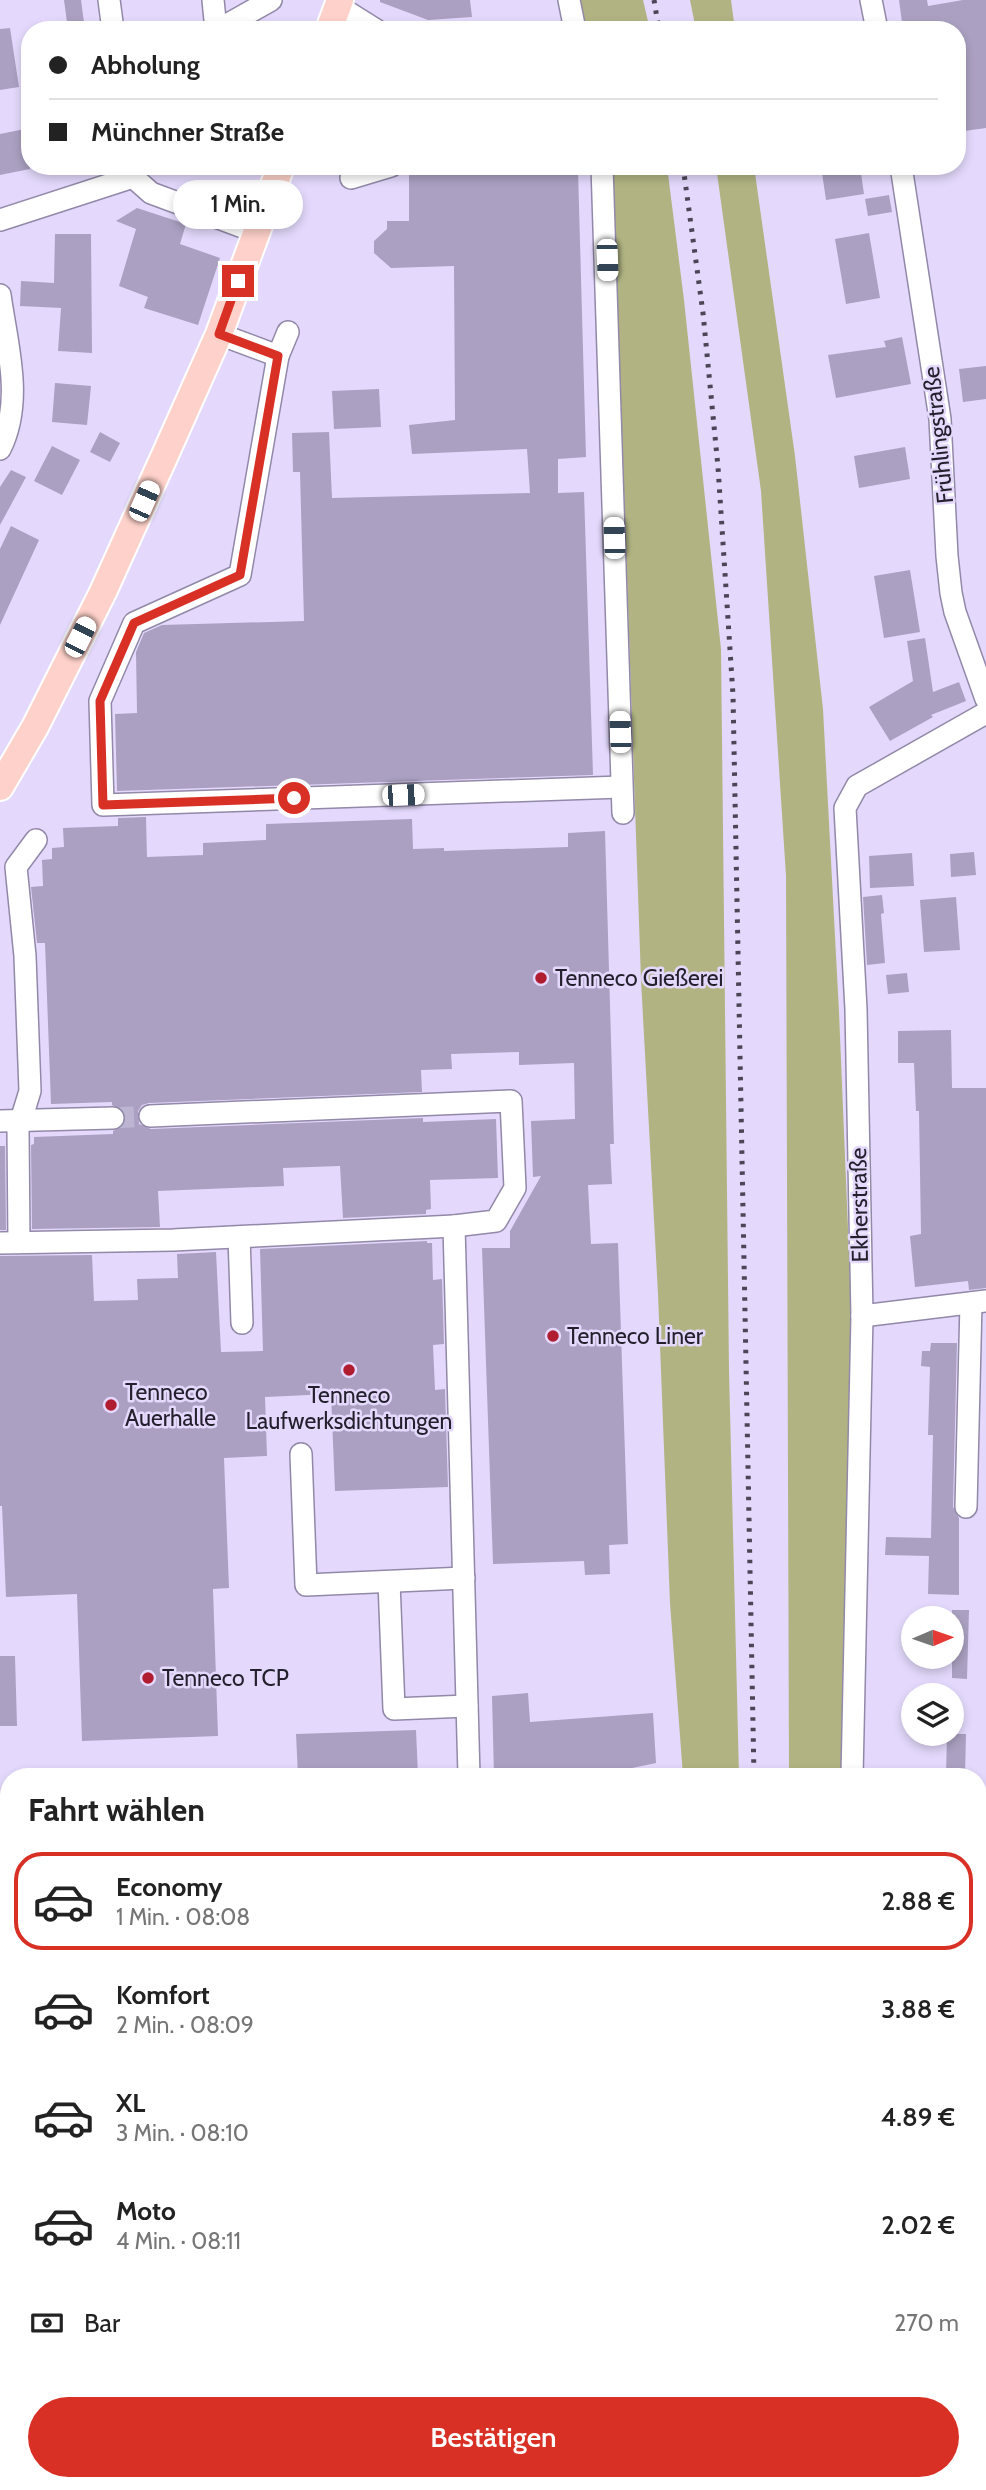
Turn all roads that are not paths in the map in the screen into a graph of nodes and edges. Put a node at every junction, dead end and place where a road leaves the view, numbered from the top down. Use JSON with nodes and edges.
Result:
{"nodes":[{"id":1,"x":110,"y":0,"type":"edge"},
{"id":2,"x":214,"y":0,"type":"edge"},
{"id":3,"x":271,"y":0,"type":"edge"},
{"id":4,"x":569,"y":0,"type":"edge"},
{"id":5,"x":871,"y":0,"type":"edge"},
{"id":6,"x":336,"y":12,"type":"edge"},
{"id":7,"x":112,"y":21,"type":"edge"},
{"id":8,"x":216,"y":21,"type":"edge"},
{"id":9,"x":233,"y":21,"type":"edge"},
{"id":10,"x":356,"y":21,"type":"edge"},
{"id":11,"x":573,"y":21,"type":"edge"},
{"id":12,"x":875,"y":21,"type":"edge"},
{"id":13,"x":125,"y":175,"type":"edge"},
{"id":14,"x":135,"y":175,"type":"edge"},
{"id":15,"x":278,"y":175,"type":"edge"},
{"id":16,"x":361,"y":175,"type":"edge"},
{"id":17,"x":602,"y":175,"type":"edge"},
{"id":18,"x":902,"y":175,"type":"edge"},
{"id":19,"x":351,"y":178,"type":"dead end"},
{"id":20,"x":0,"y":220,"type":"edge"},
{"id":21,"x":256,"y":232,"type":"junction"},
{"id":22,"x":0,"y":295,"type":"edge"},
{"id":23,"x":288,"y":332,"type":"dead end"},
{"id":24,"x":219,"y":334,"type":"junction"},
{"id":25,"x":278,"y":356,"type":"junction"},
{"id":26,"x":0,"y":449,"type":"edge"},
{"id":27,"x":986,"y":699,"type":"edge"},
{"id":28,"x":986,"y":713,"type":"edge"},
{"id":29,"x":0,"y":787,"type":"edge"},
{"id":30,"x":621,"y":787,"type":"junction"},
{"id":31,"x":623,"y":813,"type":"dead end"},
{"id":32,"x":36,"y":840,"type":"dead end"},
{"id":33,"x":150,"y":1116,"type":"tunnel mouth"},
{"id":34,"x":113,"y":1118,"type":"tunnel mouth"},
{"id":35,"x":22,"y":1120,"type":"junction"},
{"id":36,"x":0,"y":1121,"type":"edge"},
{"id":37,"x":454,"y":1226,"type":"junction"},
{"id":38,"x":239,"y":1237,"type":"junction"},
{"id":39,"x":10,"y":1242,"type":"edge"},
{"id":40,"x":978,"y":1302,"type":"edge"},
{"id":41,"x":862,"y":1316,"type":"junction"},
{"id":42,"x":243,"y":1323,"type":"dead end"},
{"id":43,"x":301,"y":1454,"type":"dead end"},
{"id":44,"x":965,"y":1507,"type":"dead end"},
{"id":45,"x":464,"y":1578,"type":"junction"},
{"id":46,"x":389,"y":1581,"type":"junction"},
{"id":47,"x":467,"y":1706,"type":"junction"},
{"id":48,"x":469,"y":1768,"type":"edge"},
{"id":49,"x":852,"y":1768,"type":"edge"}],
"edges":[{"from":1,"to":7,"type":"street"},
{"from":2,"to":8,"type":"street"},
{"from":3,"to":9,"type":"street"},
{"from":4,"to":11,"type":"street"},
{"from":5,"to":12,"type":"street"},
{"from":6,"to":10,"type":"street"},
{"from":13,"to":20,"type":"street"},
{"from":14,"to":21,"type":"street"},
{"from":15,"to":21,"type":"main road"},
{"from":16,"to":19,"type":"street"},
{"from":17,"to":30,"type":"street"},
{"from":18,"to":27,"type":"street","name":"Frühlingstraße"},
{"from":21,"to":24,"type":"main road"},
{"from":22,"to":26,"type":"street"},
{"from":23,"to":25,"type":"street"},
{"from":24,"to":25,"type":"street"},
{"from":24,"to":29,"type":"main road"},
{"from":25,"to":30,"type":"street"},
{"from":28,"to":41,"type":"street","name":"Ekherstraße"},
{"from":30,"to":31,"type":"street"},
{"from":32,"to":35,"type":"street"},
{"from":33,"to":37,"type":"street"},
{"from":34,"to":35,"type":"street"},
{"from":35,"to":36,"type":"street"},
{"from":35,"to":39,"type":"street"},
{"from":37,"to":38,"type":"street"},
{"from":37,"to":45,"type":"street"},
{"from":38,"to":39,"type":"street"},
{"from":38,"to":42,"type":"street"},
{"from":40,"to":41,"type":"street"},
{"from":40,"to":44,"type":"street"},
{"from":41,"to":49,"type":"street","name":"Ekherstraße"},
{"from":43,"to":46,"type":"street"},
{"from":45,"to":46,"type":"street"},
{"from":45,"to":47,"type":"street"},
{"from":46,"to":47,"type":"street"},
{"from":47,"to":48,"type":"street"}]}
